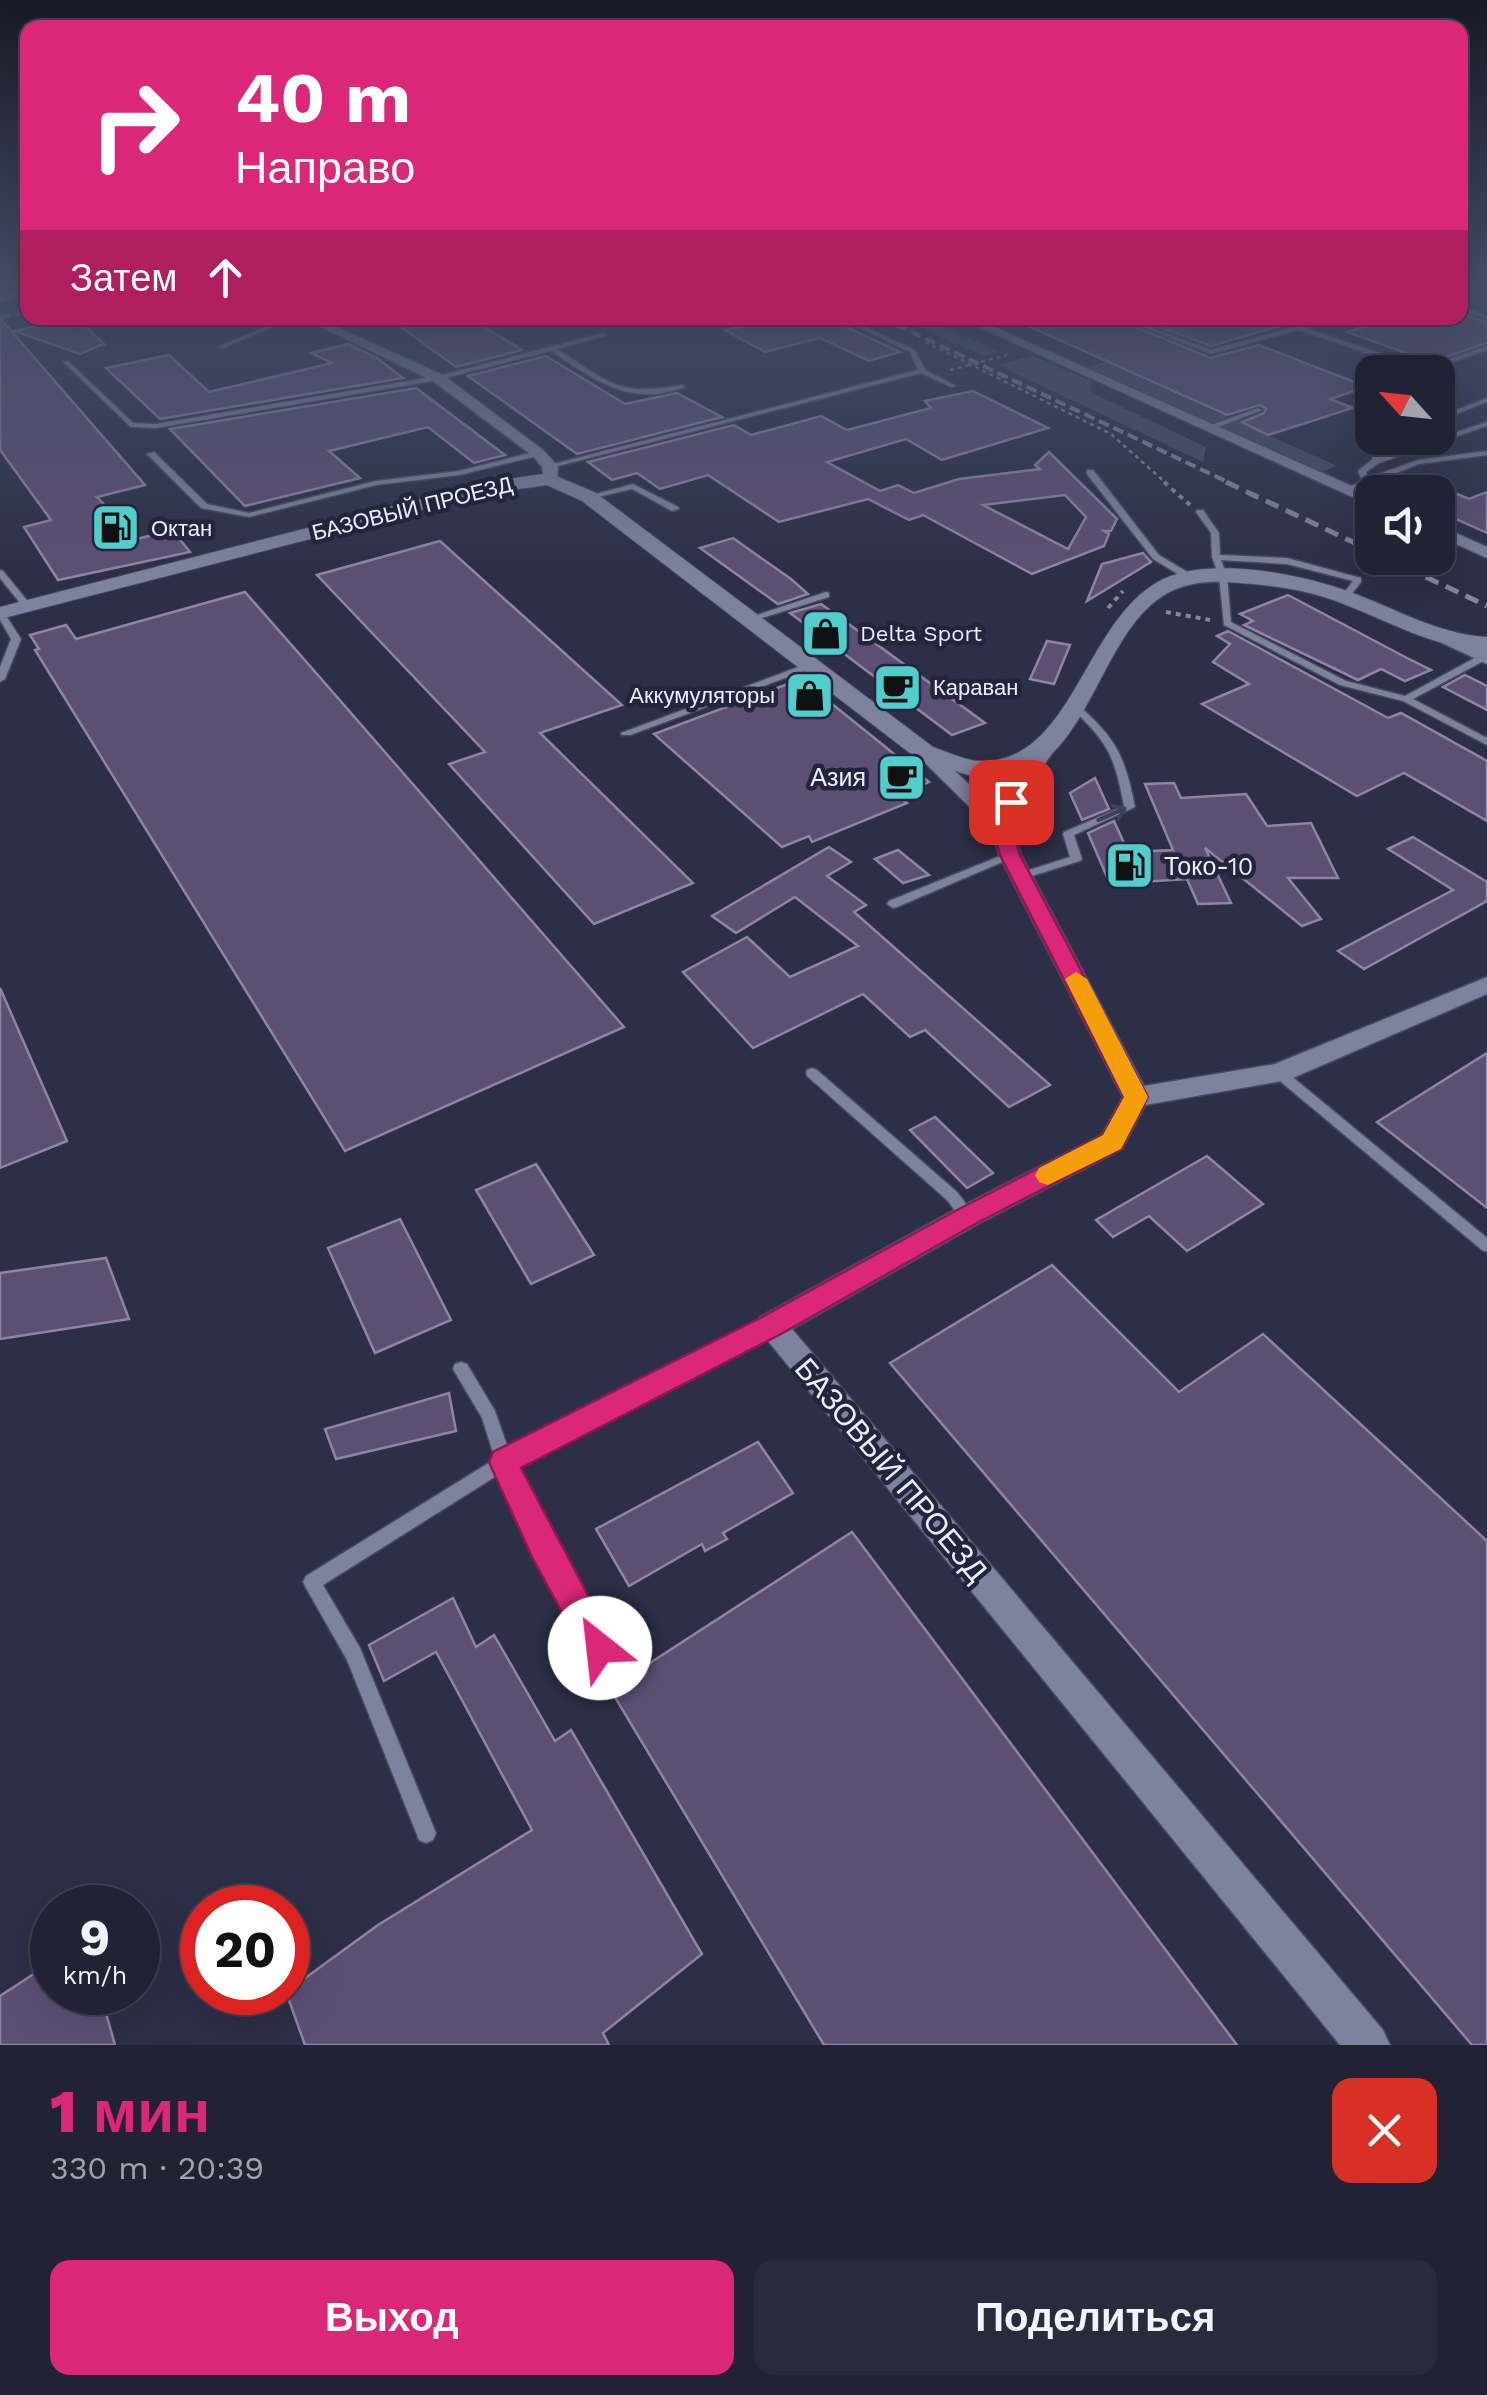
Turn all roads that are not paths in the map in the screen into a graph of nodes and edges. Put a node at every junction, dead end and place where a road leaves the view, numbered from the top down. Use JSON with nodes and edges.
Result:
{"nodes":[{"id":1,"x":86,"y":381,"type":"edge"},
{"id":2,"x":418,"y":381,"type":"edge"},
{"id":3,"x":443,"y":381,"type":"edge"},
{"id":4,"x":607,"y":381,"type":"edge"},
{"id":5,"x":880,"y":381,"type":"edge"},
{"id":6,"x":944,"y":381,"type":"edge"},
{"id":7,"x":1108,"y":381,"type":"edge"},
{"id":8,"x":682,"y":386,"type":"dead end"},
{"id":9,"x":953,"y":386,"type":"dead end"},
{"id":10,"x":1487,"y":400,"type":"edge"},
{"id":11,"x":1258,"y":410,"type":"dead end"},
{"id":12,"x":1455,"y":412,"type":"edge"},
{"id":13,"x":1487,"y":424,"type":"edge"},
{"id":14,"x":1210,"y":427,"type":"junction"},
{"id":15,"x":538,"y":453,"type":"junction"},
{"id":16,"x":1487,"y":453,"type":"edge"},
{"id":17,"x":151,"y":454,"type":"dead end"},
{"id":18,"x":1377,"y":455,"type":"edge"},
{"id":19,"x":1376,"y":461,"type":"junction"},
{"id":20,"x":549,"y":472,"type":"junction"},
{"id":21,"x":1090,"y":472,"type":"dead end"},
{"id":22,"x":1363,"y":475,"type":"edge"},
{"id":23,"x":1384,"y":475,"type":"edge"},
{"id":24,"x":1355,"y":487,"type":"edge"},
{"id":25,"x":1348,"y":490,"type":"junction"},
{"id":26,"x":1355,"y":493,"type":"edge"},
{"id":27,"x":589,"y":497,"type":"junction"},
{"id":28,"x":675,"y":509,"type":"dead end"},
{"id":29,"x":1200,"y":512,"type":"road end"},
{"id":30,"x":1455,"y":538,"type":"edge"},
{"id":31,"x":1487,"y":553,"type":"edge"},
{"id":32,"x":1220,"y":566,"type":"junction"},
{"id":33,"x":0,"y":573,"type":"edge"},
{"id":34,"x":1190,"y":578,"type":"junction"},
{"id":35,"x":826,"y":595,"type":"dead end"},
{"id":36,"x":27,"y":606,"type":"junction"},
{"id":37,"x":0,"y":613,"type":"edge"},
{"id":38,"x":750,"y":618,"type":"junction"},
{"id":39,"x":1486,"y":652,"type":"edge"},
{"id":40,"x":812,"y":665,"type":"junction"},
{"id":41,"x":0,"y":679,"type":"edge"},
{"id":42,"x":1406,"y":699,"type":"junction"},
{"id":43,"x":1076,"y":708,"type":"junction"},
{"id":44,"x":626,"y":732,"type":"dead end"},
{"id":45,"x":1487,"y":742,"type":"edge"},
{"id":46,"x":1045,"y":748,"type":"junction"},
{"id":47,"x":924,"y":752,"type":"junction"},
{"id":48,"x":1011,"y":853,"type":"junction"},
{"id":49,"x":893,"y":904,"type":"dead end"},
{"id":50,"x":1487,"y":984,"type":"edge"},
{"id":51,"x":812,"y":1073,"type":"dead end"},
{"id":52,"x":1279,"y":1073,"type":"junction"},
{"id":53,"x":1136,"y":1097,"type":"junction"},
{"id":54,"x":968,"y":1216,"type":"junction"},
{"id":55,"x":1487,"y":1246,"type":"edge"},
{"id":56,"x":772,"y":1326,"type":"junction"},
{"id":57,"x":461,"y":1369,"type":"dead end"},
{"id":58,"x":504,"y":1462,"type":"junction"},
{"id":59,"x":600,"y":1648,"type":"dead end"},
{"id":60,"x":426,"y":1833,"type":"dead end"},
{"id":61,"x":1368,"y":2045,"type":"edge"}],
"edges":[{"from":1,"to":2,"type":"lane"},
{"from":3,"to":15,"type":"street"},
{"from":4,"to":8,"type":"lane"},
{"from":5,"to":20,"type":"lane"},
{"from":6,"to":9,"type":"lane"},
{"from":7,"to":14,"type":"street"},
{"from":10,"to":12,"type":"lane"},
{"from":11,"to":14,"type":"lane"},
{"from":13,"to":19,"type":"lane"},
{"from":14,"to":25,"type":"street"},
{"from":15,"to":17,"type":"lane"},
{"from":15,"to":20,"type":"street"},
{"from":16,"to":23,"type":"lane"},
{"from":18,"to":19,"type":"lane"},
{"from":19,"to":22,"type":"lane"},
{"from":20,"to":27,"type":"street","name":"БАЗОВЫЙ ПРОЕЗД"},
{"from":20,"to":36,"type":"street","name":"БАЗОВЫЙ ПРОЕЗД"},
{"from":21,"to":34,"type":"lane"},
{"from":24,"to":25,"type":"lane"},
{"from":25,"to":26,"type":"street"},
{"from":27,"to":28,"type":"lane"},
{"from":27,"to":38,"type":"street","name":"БАЗОВЫЙ ПРОЕЗД"},
{"from":29,"to":32,"type":"lane"},
{"from":30,"to":31,"type":"street"},
{"from":32,"to":34,"type":"street"},
{"from":32,"to":39,"type":"street"},
{"from":32,"to":42,"type":"lane"},
{"from":33,"to":36,"type":"lane"},
{"from":34,"to":43,"type":"street"},
{"from":35,"to":38,"type":"lane"},
{"from":36,"to":37,"type":"street","name":"БАЗОВЫЙ ПРОЕЗД"},
{"from":37,"to":41,"type":"lane"},
{"from":38,"to":40,"type":"street","name":"БАЗОВЫЙ ПРОЕЗД"},
{"from":39,"to":42,"type":"lane"},
{"from":40,"to":44,"type":"lane"},
{"from":40,"to":47,"type":"street","name":"БАЗОВЫЙ ПРОЕЗД"},
{"from":42,"to":45,"type":"lane"},
{"from":43,"to":46,"type":"street"},
{"from":48,"to":43,"type":"lane","one_way":true},
{"from":46,"to":47,"type":"street","name":"БАЗОВЫЙ ПРОЕЗД"},
{"from":46,"to":48,"type":"street"},
{"from":47,"to":48,"type":"street","name":"БАЗОВЫЙ ПРОЕЗД"},
{"from":48,"to":49,"type":"lane"},
{"from":48,"to":53,"type":"street","name":"БАЗОВЫЙ ПРОЕЗД"},
{"from":50,"to":52,"type":"street"},
{"from":51,"to":54,"type":"lane"},
{"from":52,"to":53,"type":"street"},
{"from":52,"to":55,"type":"lane"},
{"from":53,"to":54,"type":"street"},
{"from":54,"to":56,"type":"street"},
{"from":56,"to":58,"type":"lane"},
{"from":56,"to":61,"type":"street","name":"БАЗОВЫЙ ПРОЕЗД"},
{"from":57,"to":58,"type":"lane"},
{"from":58,"to":59,"type":"lane"},
{"from":58,"to":60,"type":"lane"}]}
